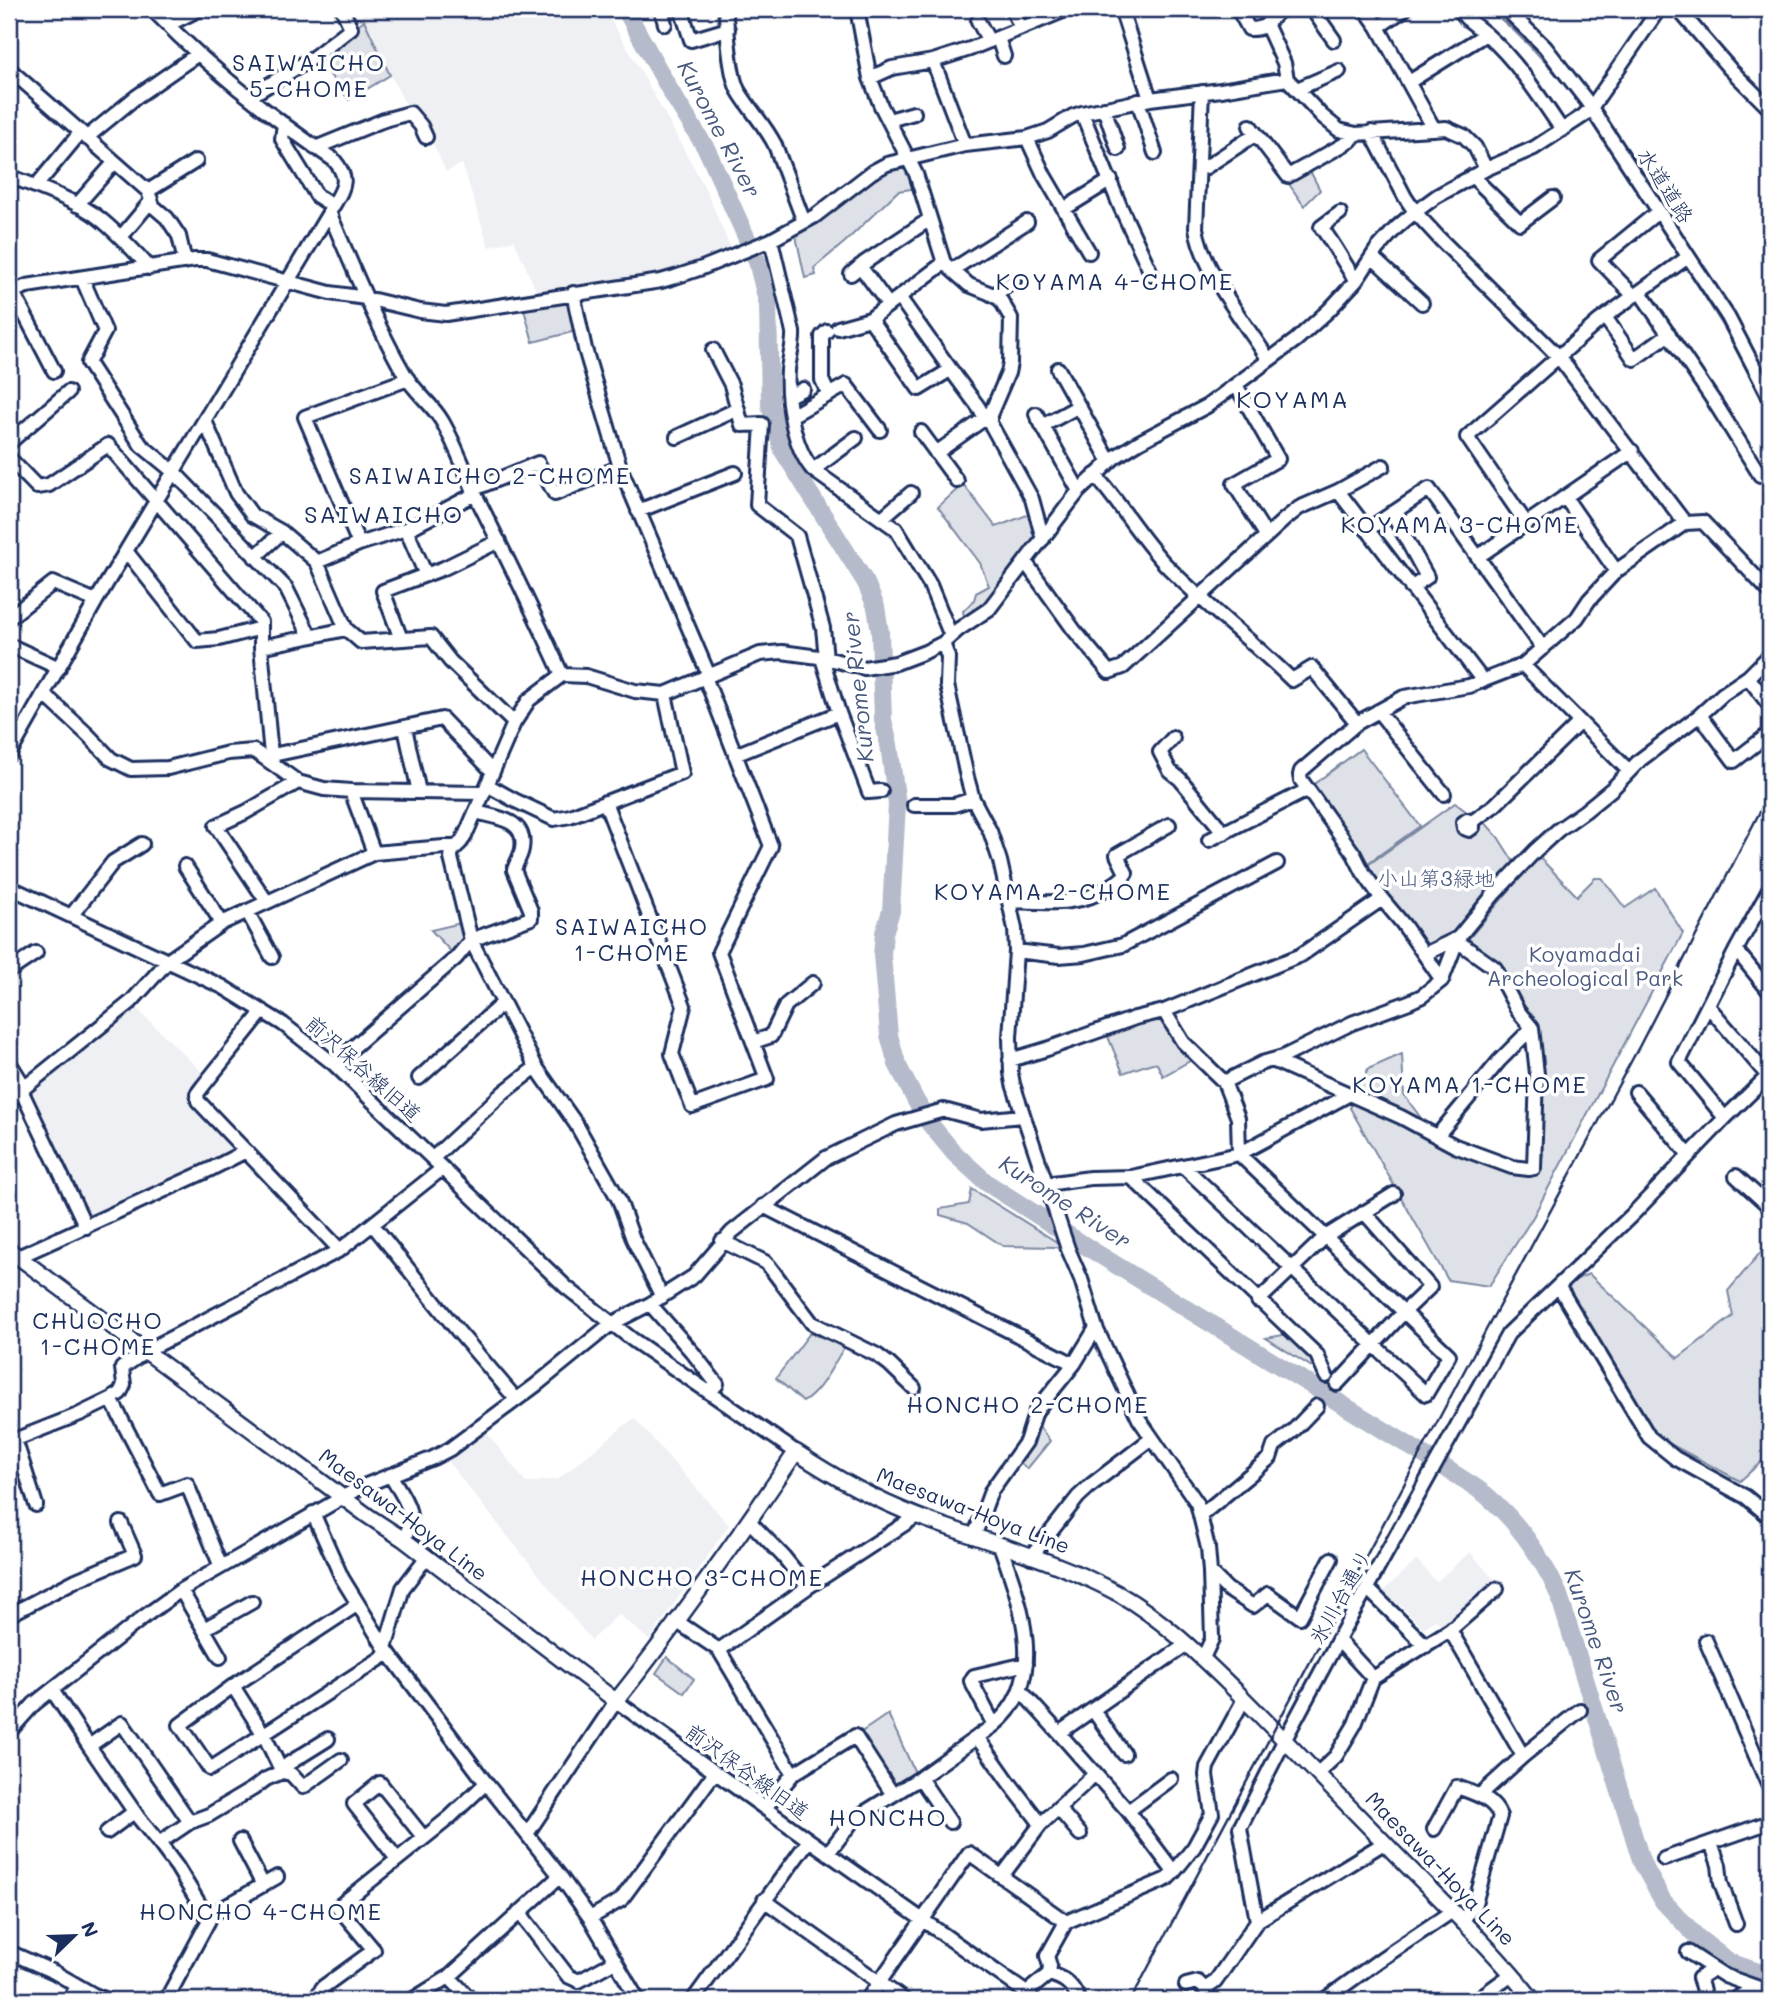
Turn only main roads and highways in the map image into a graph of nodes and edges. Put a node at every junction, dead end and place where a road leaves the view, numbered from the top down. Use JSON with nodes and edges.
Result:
{"nodes":[{"id":1,"x":13,"y":1253,"type":"edge"},
{"id":2,"x":1533,"y":2000,"type":"edge"}],
"edges":[{"from":1,"to":2,"type":"main road","name":"Maesawa-Hoya Line"}]}
